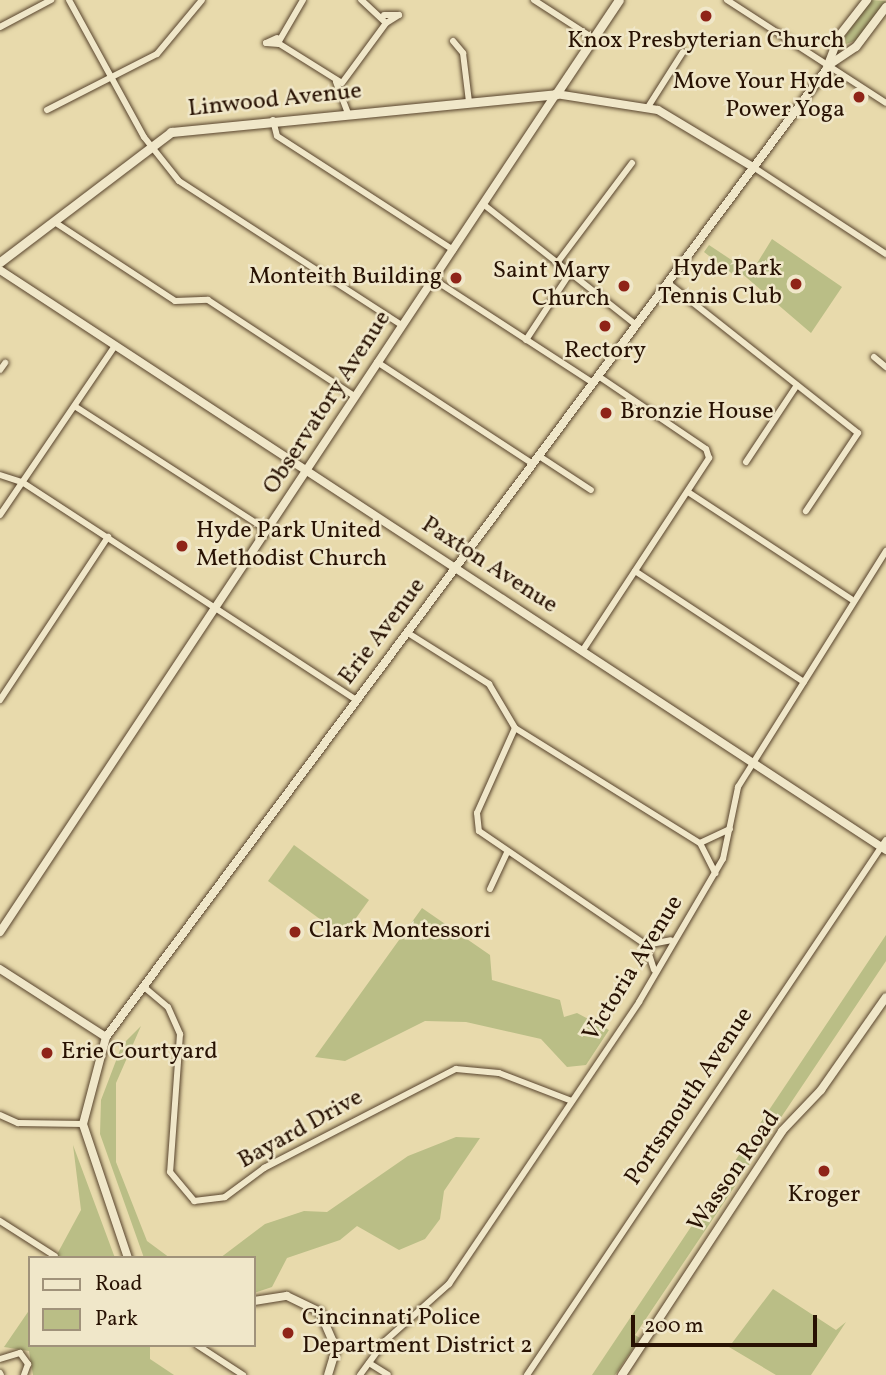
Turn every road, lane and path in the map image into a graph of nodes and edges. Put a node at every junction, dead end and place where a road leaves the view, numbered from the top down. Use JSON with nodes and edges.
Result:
{"nodes":[{"id":1,"x":51,"y":0,"type":"edge"},
{"id":2,"x":69,"y":0,"type":"edge"},
{"id":3,"x":202,"y":0,"type":"edge"},
{"id":4,"x":303,"y":0,"type":"edge"},
{"id":5,"x":361,"y":0,"type":"edge"},
{"id":6,"x":534,"y":0,"type":"edge"},
{"id":7,"x":619,"y":0,"type":"edge"},
{"id":8,"x":727,"y":0,"type":"edge"},
{"id":9,"x":867,"y":0,"type":"edge"},
{"id":10,"x":886,"y":7,"type":"edge"},
{"id":11,"x":384,"y":15,"type":"junction"},
{"id":12,"x":386,"y":23,"type":"junction"},
{"id":13,"x":0,"y":27,"type":"edge"},
{"id":14,"x":839,"y":36,"type":"junction"},
{"id":15,"x":593,"y":38,"type":"junction"},
{"id":16,"x":453,"y":41,"type":"dead end"},
{"id":17,"x":856,"y":47,"type":"junction"},
{"id":18,"x":683,"y":52,"type":"dead end"},
{"id":19,"x":829,"y":65,"type":"junction"},
{"id":20,"x":112,"y":79,"type":"junction"},
{"id":21,"x":348,"y":80,"type":"junction"},
{"id":22,"x":336,"y":82,"type":"junction"},
{"id":23,"x":556,"y":94,"type":"junction"},
{"id":24,"x":345,"y":95,"type":"junction"},
{"id":25,"x":469,"y":102,"type":"junction"},
{"id":26,"x":886,"y":103,"type":"edge"},
{"id":27,"x":648,"y":107,"type":"junction"},
{"id":28,"x":47,"y":110,"type":"dead end"},
{"id":29,"x":348,"y":113,"type":"junction"},
{"id":30,"x":273,"y":120,"type":"junction"},
{"id":31,"x":149,"y":143,"type":"junction"},
{"id":32,"x":632,"y":163,"type":"dead end"},
{"id":33,"x":753,"y":167,"type":"junction"},
{"id":34,"x":483,"y":204,"type":"junction"},
{"id":35,"x":56,"y":223,"type":"junction"},
{"id":36,"x":453,"y":250,"type":"junction"},
{"id":37,"x":886,"y":254,"type":"edge"},
{"id":38,"x":0,"y":262,"type":"edge"},
{"id":39,"x":557,"y":263,"type":"junction"},
{"id":40,"x":0,"y":270,"type":"edge"},
{"id":41,"x":570,"y":273,"type":"junction"},
{"id":42,"x":433,"y":279,"type":"junction"},
{"id":43,"x":668,"y":283,"type":"junction"},
{"id":44,"x":402,"y":325,"type":"junction"},
{"id":45,"x":636,"y":325,"type":"junction"},
{"id":46,"x":526,"y":341,"type":"junction"},
{"id":47,"x":115,"y":346,"type":"junction"},
{"id":48,"x":874,"y":357,"type":"dead end"},
{"id":49,"x":377,"y":362,"type":"junction"},
{"id":50,"x":5,"y":363,"type":"dead end"},
{"id":51,"x":886,"y":367,"type":"edge"},
{"id":52,"x":0,"y":370,"type":"edge"},
{"id":53,"x":595,"y":380,"type":"junction"},
{"id":54,"x":797,"y":385,"type":"junction"},
{"id":55,"x":354,"y":396,"type":"junction"},
{"id":56,"x":76,"y":407,"type":"junction"},
{"id":57,"x":536,"y":460,"type":"junction"},
{"id":58,"x":746,"y":462,"type":"dead end"},
{"id":59,"x":307,"y":470,"type":"junction"},
{"id":60,"x":0,"y":475,"type":"edge"},
{"id":61,"x":22,"y":482,"type":"junction"},
{"id":62,"x":591,"y":490,"type":"dead end"},
{"id":63,"x":688,"y":492,"type":"junction"},
{"id":64,"x":806,"y":510,"type":"dead end"},
{"id":65,"x":0,"y":515,"type":"edge"},
{"id":66,"x":267,"y":530,"type":"junction"},
{"id":67,"x":108,"y":537,"type":"junction"},
{"id":68,"x":885,"y":554,"type":"edge"},
{"id":69,"x":456,"y":568,"type":"junction"},
{"id":70,"x":635,"y":571,"type":"junction"},
{"id":71,"x":851,"y":599,"type":"junction"},
{"id":72,"x":215,"y":607,"type":"junction"},
{"id":73,"x":408,"y":633,"type":"junction"},
{"id":74,"x":583,"y":650,"type":"junction"},
{"id":75,"x":804,"y":682,"type":"junction"},
{"id":76,"x":357,"y":699,"type":"junction"},
{"id":77,"x":0,"y":700,"type":"edge"},
{"id":78,"x":515,"y":728,"type":"junction"},
{"id":79,"x":752,"y":762,"type":"junction"},
{"id":80,"x":730,"y":829,"type":"junction"},
{"id":81,"x":700,"y":843,"type":"junction"},
{"id":82,"x":885,"y":846,"type":"edge"},
{"id":83,"x":507,"y":853,"type":"junction"},
{"id":84,"x":715,"y":876,"type":"junction"},
{"id":85,"x":490,"y":889,"type":"dead end"},
{"id":86,"x":0,"y":932,"type":"edge"},
{"id":87,"x":672,"y":939,"type":"junction"},
{"id":88,"x":646,"y":944,"type":"junction"},
{"id":89,"x":0,"y":969,"type":"edge"},
{"id":90,"x":654,"y":971,"type":"junction"},
{"id":91,"x":144,"y":986,"type":"junction"},
{"id":92,"x":886,"y":997,"type":"edge"},
{"id":93,"x":106,"y":1037,"type":"junction"},
{"id":94,"x":572,"y":1101,"type":"junction"},
{"id":95,"x":0,"y":1115,"type":"edge"},
{"id":96,"x":83,"y":1124,"type":"junction"},
{"id":97,"x":0,"y":1221,"type":"edge"},
{"id":98,"x":55,"y":1256,"type":"edge"},
{"id":99,"x":127,"y":1256,"type":"edge"},
{"id":100,"x":256,"y":1301,"type":"edge"},
{"id":101,"x":200,"y":1347,"type":"edge"},
{"id":102,"x":0,"y":1358,"type":"edge"},
{"id":103,"x":369,"y":1363,"type":"junction"},
{"id":104,"x":24,"y":1375,"type":"edge"},
{"id":105,"x":243,"y":1375,"type":"edge"},
{"id":106,"x":328,"y":1375,"type":"edge"},
{"id":107,"x":360,"y":1375,"type":"edge"},
{"id":108,"x":388,"y":1375,"type":"edge"},
{"id":109,"x":527,"y":1375,"type":"edge"},
{"id":110,"x":622,"y":1375,"type":"edge"}],
"edges":[{"from":1,"to":13,"type":"street"},
{"from":2,"to":20,"type":"street"},
{"from":3,"to":20,"type":"street"},
{"from":4,"to":22,"type":"street"},
{"from":5,"to":11,"type":"street"},
{"from":6,"to":15,"type":"street"},
{"from":7,"to":15,"type":"main road","name":"Observatory Avenue"},
{"from":8,"to":19,"type":"street"},
{"from":9,"to":14,"type":"street","name":"Erie Avenue"},
{"from":10,"to":17,"type":"street","name":"Erie Avenue"},
{"from":11,"to":12,"type":"street"},
{"from":11,"to":12,"type":"street"},
{"from":12,"to":21,"type":"street"},
{"from":14,"to":17,"type":"street"},
{"from":14,"to":19,"type":"street","name":"Erie Avenue"},
{"from":15,"to":23,"type":"main road","name":"Observatory Avenue"},
{"from":16,"to":25,"type":"street"},
{"from":17,"to":19,"type":"street","name":"Erie Avenue"},
{"from":18,"to":27,"type":"street"},
{"from":19,"to":26,"type":"street"},
{"from":19,"to":33,"type":"street","name":"Erie Avenue"},
{"from":20,"to":28,"type":"street"},
{"from":20,"to":31,"type":"street"},
{"from":21,"to":22,"type":"street"},
{"from":21,"to":24,"type":"street"},
{"from":22,"to":24,"type":"street"},
{"from":23,"to":25,"type":"main road","name":"Linwood Avenue"},
{"from":23,"to":27,"type":"street"},
{"from":23,"to":34,"type":"street","name":"Observatory Avenue"},
{"from":24,"to":29,"type":"street"},
{"from":25,"to":29,"type":"main road","name":"Linwood Avenue"},
{"from":27,"to":33,"type":"street"},
{"from":29,"to":30,"type":"main road","name":"Linwood Avenue"},
{"from":30,"to":31,"type":"main road","name":"Linwood Avenue"},
{"from":30,"to":36,"type":"street"},
{"from":31,"to":35,"type":"main road","name":"Linwood Avenue"},
{"from":31,"to":44,"type":"street"},
{"from":32,"to":39,"type":"street"},
{"from":33,"to":37,"type":"street"},
{"from":33,"to":43,"type":"street","name":"Erie Avenue"},
{"from":34,"to":36,"type":"street","name":"Observatory Avenue"},
{"from":34,"to":39,"type":"street"},
{"from":35,"to":38,"type":"main road","name":"Linwood Avenue"},
{"from":35,"to":55,"type":"street"},
{"from":36,"to":42,"type":"street","name":"Observatory Avenue"},
{"from":39,"to":41,"type":"street"},
{"from":40,"to":47,"type":"street","name":"Paxton Avenue"},
{"from":41,"to":45,"type":"street"},
{"from":41,"to":46,"type":"street"},
{"from":42,"to":44,"type":"street","name":"Observatory Avenue"},
{"from":42,"to":46,"type":"street"},
{"from":43,"to":45,"type":"street","name":"Erie Avenue"},
{"from":43,"to":54,"type":"street"},
{"from":44,"to":49,"type":"street","name":"Observatory Avenue"},
{"from":45,"to":53,"type":"street","name":"Erie Avenue"},
{"from":46,"to":53,"type":"street"},
{"from":47,"to":56,"type":"street"},
{"from":47,"to":59,"type":"street","name":"Paxton Avenue"},
{"from":48,"to":51,"type":"street"},
{"from":49,"to":55,"type":"street","name":"Observatory Avenue"},
{"from":49,"to":57,"type":"street"},
{"from":50,"to":52,"type":"street"},
{"from":53,"to":57,"type":"street","name":"Erie Avenue"},
{"from":53,"to":63,"type":"street"},
{"from":54,"to":58,"type":"street"},
{"from":54,"to":64,"type":"street"},
{"from":55,"to":59,"type":"street","name":"Observatory Avenue"},
{"from":56,"to":61,"type":"street"},
{"from":56,"to":66,"type":"street"},
{"from":57,"to":62,"type":"street"},
{"from":57,"to":69,"type":"street","name":"Erie Avenue"},
{"from":59,"to":66,"type":"street","name":"Observatory Avenue"},
{"from":59,"to":69,"type":"street","name":"Paxton Avenue"},
{"from":60,"to":61,"type":"street"},
{"from":61,"to":65,"type":"street"},
{"from":61,"to":67,"type":"street"},
{"from":63,"to":70,"type":"street"},
{"from":63,"to":71,"type":"street"},
{"from":66,"to":72,"type":"street","name":"Observatory Avenue"},
{"from":67,"to":72,"type":"street"},
{"from":67,"to":77,"type":"street"},
{"from":68,"to":71,"type":"street","name":"Victoria Avenue"},
{"from":69,"to":73,"type":"street","name":"Erie Avenue"},
{"from":69,"to":74,"type":"street","name":"Paxton Avenue"},
{"from":70,"to":74,"type":"street"},
{"from":70,"to":75,"type":"street"},
{"from":71,"to":75,"type":"street","name":"Victoria Avenue"},
{"from":72,"to":76,"type":"street"},
{"from":72,"to":86,"type":"street","name":"Observatory Avenue"},
{"from":73,"to":76,"type":"street","name":"Erie Avenue"},
{"from":73,"to":78,"type":"street"},
{"from":74,"to":79,"type":"street","name":"Paxton Avenue"},
{"from":75,"to":79,"type":"street","name":"Victoria Avenue"},
{"from":76,"to":91,"type":"street","name":"Erie Avenue"},
{"from":78,"to":81,"type":"street"},
{"from":78,"to":83,"type":"street"},
{"from":79,"to":80,"type":"street","name":"Victoria Avenue"},
{"from":79,"to":82,"type":"street","name":"Paxton Avenue"},
{"from":80,"to":81,"type":"street"},
{"from":80,"to":84,"type":"street","name":"Victoria Avenue"},
{"from":81,"to":84,"type":"street"},
{"from":82,"to":109,"type":"street","name":"Portsmouth Avenue"},
{"from":83,"to":85,"type":"street"},
{"from":83,"to":88,"type":"street"},
{"from":84,"to":87,"type":"street","name":"Victoria Avenue"},
{"from":87,"to":88,"type":"street"},
{"from":87,"to":90,"type":"street","name":"Victoria Avenue"},
{"from":88,"to":90,"type":"street"},
{"from":89,"to":93,"type":"street"},
{"from":90,"to":94,"type":"street","name":"Victoria Avenue"},
{"from":91,"to":93,"type":"street","name":"Erie Avenue"},
{"from":91,"to":94,"type":"street","name":"Bayard Drive"},
{"from":92,"to":110,"type":"street","name":"Wasson Road"},
{"from":93,"to":96,"type":"street","name":"Erie Avenue"},
{"from":94,"to":103,"type":"street","name":"Victoria Avenue"},
{"from":95,"to":96,"type":"street"},
{"from":96,"to":99,"type":"street"},
{"from":97,"to":98,"type":"street"},
{"from":100,"to":106,"type":"street"},
{"from":101,"to":105,"type":"street"},
{"from":102,"to":104,"type":"street"},
{"from":103,"to":107,"type":"street","name":"Victoria Avenue"},
{"from":103,"to":108,"type":"street"}]}
